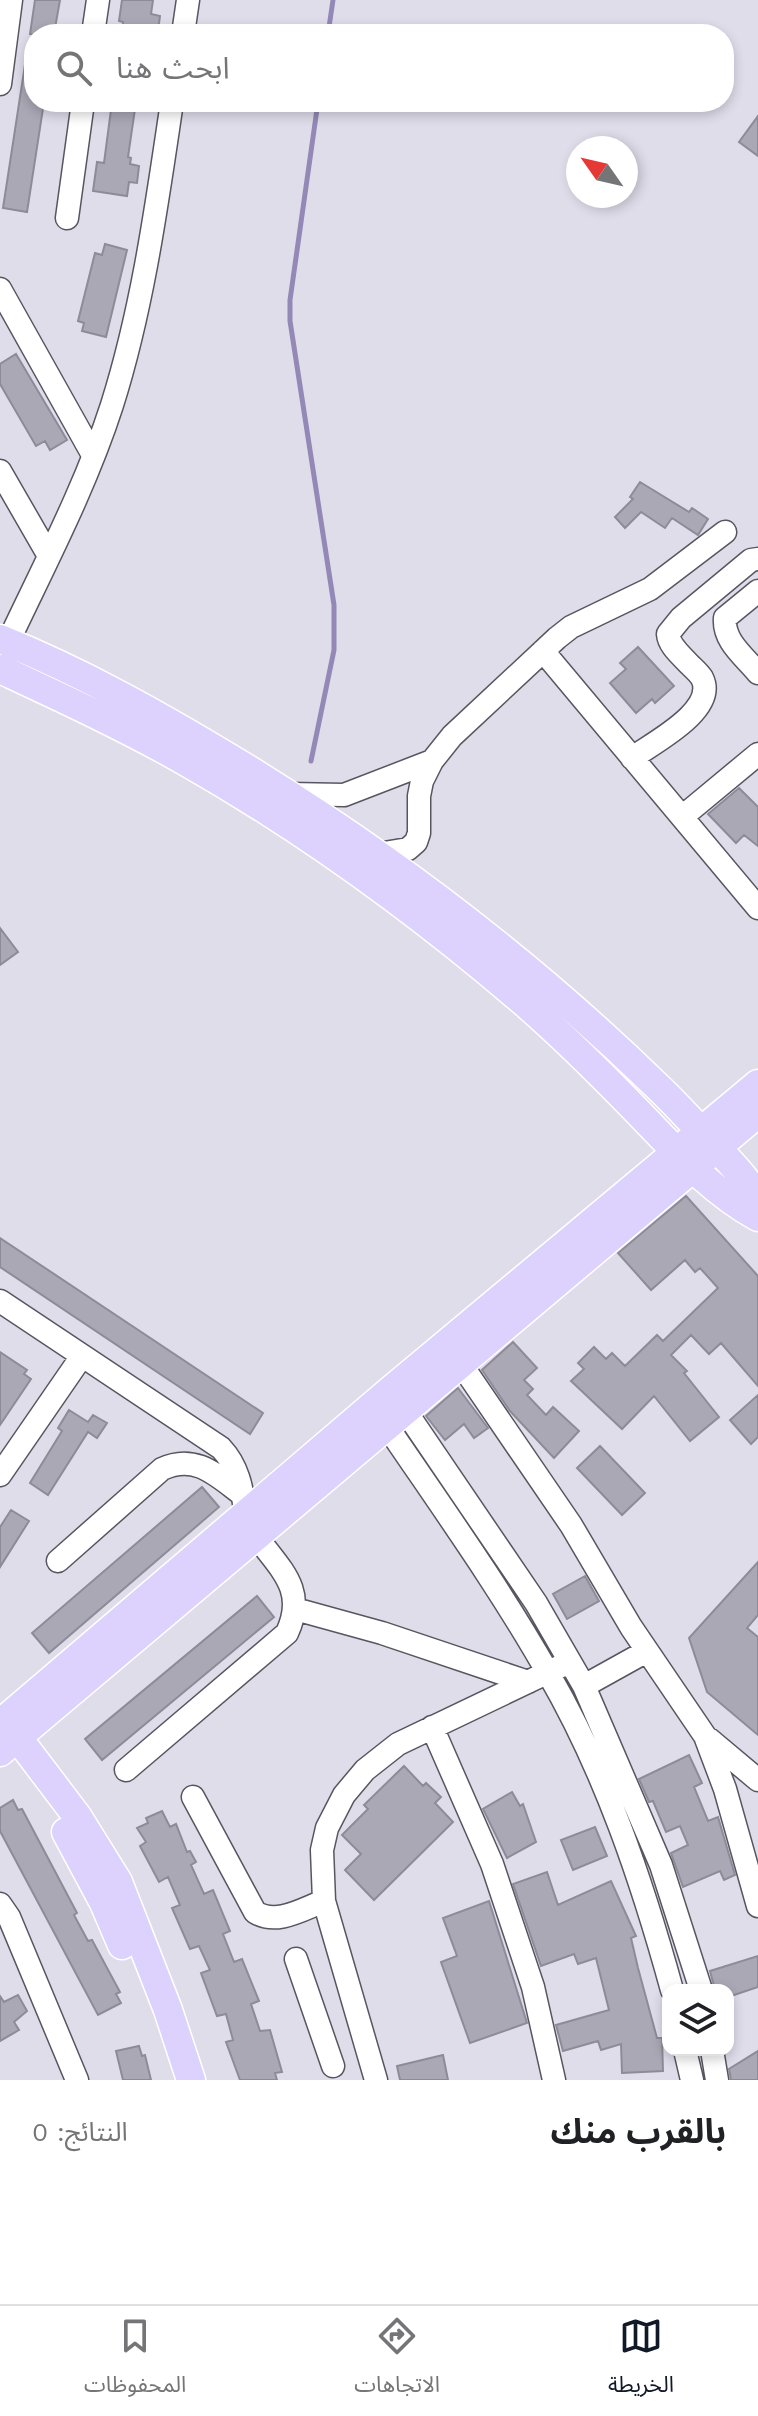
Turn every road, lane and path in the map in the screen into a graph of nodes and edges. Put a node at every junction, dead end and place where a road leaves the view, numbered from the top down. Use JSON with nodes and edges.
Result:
{"nodes":[{"id":1,"x":11,"y":0,"type":"edge"},
{"id":2,"x":98,"y":0,"type":"edge"},
{"id":3,"x":188,"y":0,"type":"edge"},
{"id":4,"x":94,"y":24,"type":"edge"},
{"id":5,"x":184,"y":24,"type":"edge"},
{"id":6,"x":0,"y":84,"type":"edge"},
{"id":7,"x":82,"y":112,"type":"edge"},
{"id":8,"x":171,"y":112,"type":"edge"},
{"id":9,"x":67,"y":218,"type":"dead end"},
{"id":10,"x":0,"y":289,"type":"edge"},
{"id":11,"x":93,"y":455,"type":"junction"},
{"id":12,"x":0,"y":471,"type":"edge"},
{"id":13,"x":725,"y":532,"type":"dead end"},
{"id":14,"x":49,"y":556,"type":"junction"},
{"id":15,"x":758,"y":559,"type":"edge"},
{"id":16,"x":758,"y":591,"type":"edge"},
{"id":17,"x":543,"y":651,"type":"junction"},
{"id":18,"x":2,"y":653,"type":"edge"},
{"id":19,"x":758,"y":673,"type":"edge"},
{"id":20,"x":758,"y":754,"type":"edge"},
{"id":21,"x":632,"y":758,"type":"junction"},
{"id":22,"x":432,"y":761,"type":"junction"},
{"id":23,"x":289,"y":794,"type":"junction"},
{"id":24,"x":682,"y":817,"type":"junction"},
{"id":25,"x":378,"y":854,"type":"junction"},
{"id":26,"x":758,"y":908,"type":"edge"},
{"id":27,"x":758,"y":1084,"type":"edge"},
{"id":28,"x":758,"y":1113,"type":"edge"},
{"id":29,"x":710,"y":1140,"type":"junction"},
{"id":30,"x":685,"y":1161,"type":"junction"},
{"id":31,"x":758,"y":1203,"type":"edge"},
{"id":32,"x":758,"y":1217,"type":"edge"},
{"id":33,"x":0,"y":1301,"type":"edge"},
{"id":34,"x":82,"y":1356,"type":"junction"},
{"id":35,"x":461,"y":1364,"type":"junction"},
{"id":36,"x":389,"y":1408,"type":"junction"},
{"id":37,"x":0,"y":1475,"type":"edge"},
{"id":38,"x":248,"y":1516,"type":"junction"},
{"id":39,"x":58,"y":1561,"type":"dead end"},
{"id":40,"x":295,"y":1609,"type":"junction"},
{"id":41,"x":647,"y":1651,"type":"junction"},
{"id":42,"x":570,"y":1661,"type":"junction"},
{"id":43,"x":538,"y":1678,"type":"junction"},
{"id":44,"x":584,"y":1686,"type":"junction"},
{"id":45,"x":432,"y":1727,"type":"junction"},
{"id":46,"x":4,"y":1735,"type":"edge"},
{"id":47,"x":705,"y":1736,"type":"junction"},
{"id":48,"x":126,"y":1770,"type":"dead end"},
{"id":49,"x":758,"y":1780,"type":"edge"},
{"id":50,"x":193,"y":1797,"type":"dead end"},
{"id":51,"x":324,"y":1901,"type":"junction"},
{"id":52,"x":0,"y":1904,"type":"edge"},
{"id":53,"x":758,"y":1906,"type":"edge"},
{"id":54,"x":296,"y":1959,"type":"dead end"},
{"id":55,"x":670,"y":1984,"type":"edge"},
{"id":56,"x":699,"y":1984,"type":"edge"},
{"id":57,"x":686,"y":2056,"type":"edge"},
{"id":58,"x":713,"y":2056,"type":"edge"},
{"id":59,"x":370,"y":2058,"type":"junction"},
{"id":60,"x":334,"y":2073,"type":"edge"},
{"id":61,"x":77,"y":2080,"type":"edge"},
{"id":62,"x":174,"y":2080,"type":"edge"},
{"id":63,"x":191,"y":2080,"type":"edge"},
{"id":64,"x":376,"y":2080,"type":"edge"},
{"id":65,"x":554,"y":2080,"type":"edge"},
{"id":66,"x":692,"y":2080,"type":"edge"},
{"id":67,"x":717,"y":2080,"type":"edge"}],
"edges":[{"from":1,"to":6,"type":"street"},
{"from":2,"to":4,"type":"street"},
{"from":3,"to":5,"type":"street"},
{"from":7,"to":9,"type":"street"},
{"from":8,"to":11,"type":"street"},
{"from":10,"to":11,"type":"street"},
{"from":11,"to":14,"type":"street"},
{"from":12,"to":14,"type":"street"},
{"from":13,"to":17,"type":"street"},
{"from":14,"to":18,"type":"street"},
{"from":15,"to":21,"type":"street"},
{"from":16,"to":19,"type":"street"},
{"from":17,"to":21,"type":"street"},
{"from":17,"to":22,"type":"street"},
{"from":18,"to":23,"type":"main road"},
{"from":18,"to":30,"type":"main road"},
{"from":20,"to":24,"type":"street"},
{"from":21,"to":24,"type":"street"},
{"from":22,"to":23,"type":"street"},
{"from":22,"to":25,"type":"street"},
{"from":23,"to":25,"type":"main road"},
{"from":24,"to":26,"type":"street"},
{"from":25,"to":29,"type":"main road"},
{"from":27,"to":29,"type":"main road"},
{"from":28,"to":29,"type":"main road"},
{"from":29,"to":30,"type":"main road"},
{"from":29,"to":31,"type":"main road"},
{"from":30,"to":32,"type":"main road"},
{"from":30,"to":35,"type":"main road"},
{"from":30,"to":36,"type":"main road"},
{"from":33,"to":34,"type":"street"},
{"from":34,"to":37,"type":"street"},
{"from":34,"to":38,"type":"street"},
{"from":35,"to":36,"type":"main road"},
{"from":35,"to":41,"type":"street"},
{"from":36,"to":38,"type":"main road"},
{"from":36,"to":42,"type":"street"},
{"from":36,"to":43,"type":"street"},
{"from":38,"to":39,"type":"street"},
{"from":38,"to":40,"type":"street"},
{"from":38,"to":46,"type":"main road"},
{"from":40,"to":43,"type":"street"},
{"from":40,"to":48,"type":"street"},
{"from":41,"to":44,"type":"street"},
{"from":41,"to":47,"type":"street"},
{"from":42,"to":43,"type":"street"},
{"from":42,"to":44,"type":"street"},
{"from":43,"to":45,"type":"street"},
{"from":43,"to":55,"type":"street"},
{"from":44,"to":56,"type":"street"},
{"from":45,"to":51,"type":"street"},
{"from":45,"to":65,"type":"street"},
{"from":46,"to":62,"type":"main road"},
{"from":46,"to":63,"type":"main road"},
{"from":47,"to":49,"type":"street"},
{"from":47,"to":53,"type":"street"},
{"from":50,"to":51,"type":"street"},
{"from":51,"to":59,"type":"street"},
{"from":52,"to":61,"type":"street"},
{"from":54,"to":60,"type":"street"},
{"from":57,"to":66,"type":"street"},
{"from":58,"to":67,"type":"street"},
{"from":59,"to":60,"type":"street"},
{"from":59,"to":64,"type":"street"}]}
